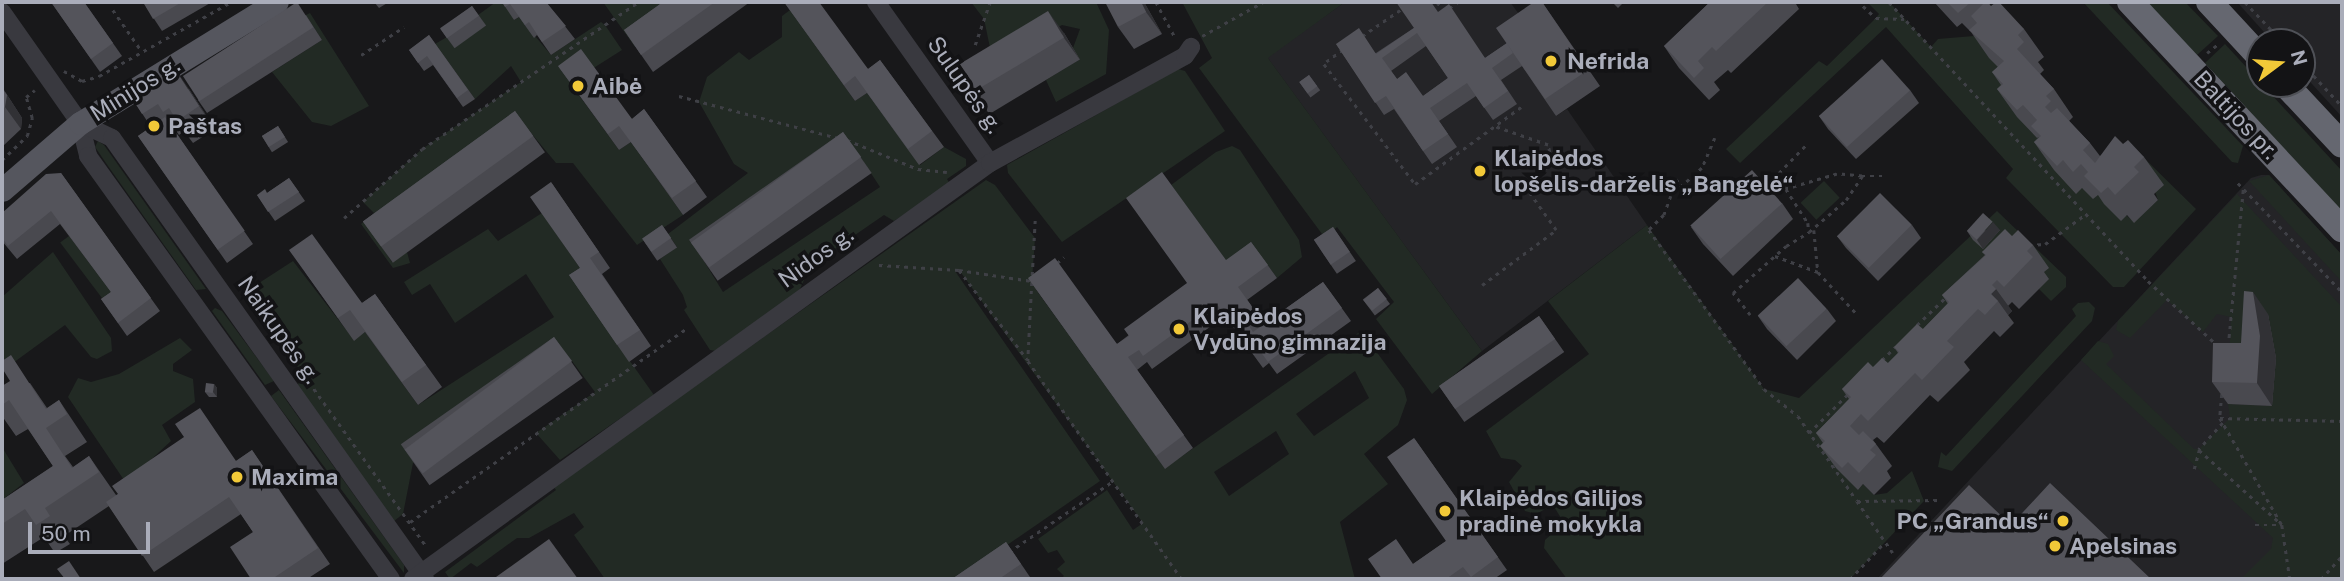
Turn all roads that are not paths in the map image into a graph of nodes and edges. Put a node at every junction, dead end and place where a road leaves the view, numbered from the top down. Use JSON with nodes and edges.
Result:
{"nodes":[{"id":1,"x":277,"y":2,"type":"edge"},
{"id":2,"x":876,"y":2,"type":"edge"},
{"id":3,"x":2130,"y":2,"type":"edge"},
{"id":4,"x":2209,"y":2,"type":"edge"},
{"id":5,"x":2,"y":12,"type":"edge"},
{"id":6,"x":2246,"y":42,"type":"edge"},
{"id":7,"x":1188,"y":52,"type":"road end"},
{"id":8,"x":2299,"y":98,"type":"edge"},
{"id":9,"x":80,"y":123,"type":"junction"},
{"id":10,"x":2342,"y":145,"type":"edge"},
{"id":11,"x":990,"y":163,"type":"junction"},
{"id":12,"x":2,"y":190,"type":"edge"},
{"id":13,"x":2342,"y":229,"type":"edge"},
{"id":14,"x":224,"y":295,"type":"junction"},
{"id":15,"x":200,"y":312,"type":"junction"},
{"id":16,"x":420,"y":577,"type":"edge"},
{"id":17,"x":391,"y":579,"type":"edge"}],
"edges":[{"from":1,"to":9,"type":"main road","name":"Minijos g."},
{"from":2,"to":11,"type":"street","name":"Sulupės g."},
{"from":3,"to":13,"type":"highway","name":"Baltijos pr."},
{"from":4,"to":6,"type":"highway"},
{"from":5,"to":9,"type":"street","name":"Naikupės g."},
{"from":7,"to":11,"type":"street","name":"Nidos g."},
{"from":8,"to":10,"type":"highway"},
{"from":9,"to":12,"type":"main road","name":"Minijos g."},
{"from":9,"to":14,"type":"street","name":"Naikupės g."},
{"from":9,"to":15,"type":"street","name":"Naikupės g."},
{"from":11,"to":16,"type":"street","name":"Nidos g."},
{"from":14,"to":15,"type":"street"},
{"from":14,"to":16,"type":"street","name":"Naikupės g."},
{"from":15,"to":17,"type":"street","name":"Naikupės g."}]}
